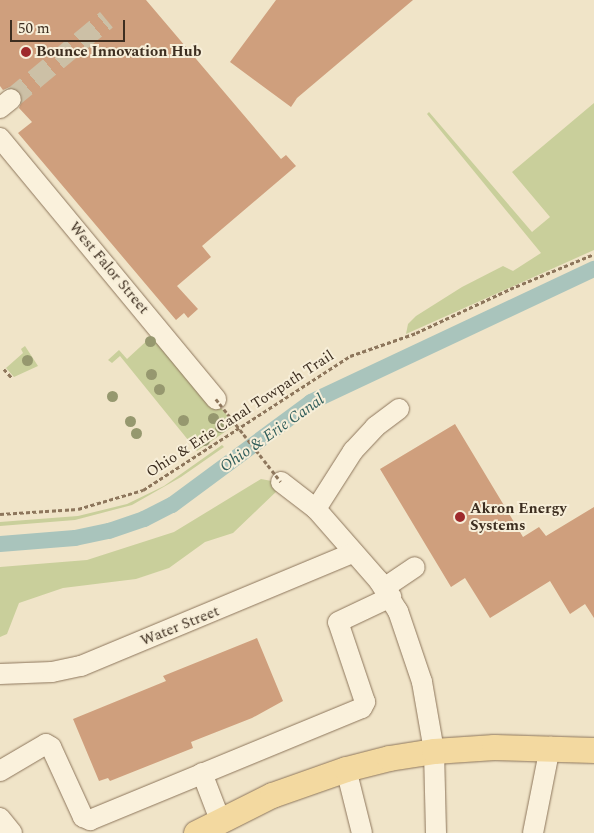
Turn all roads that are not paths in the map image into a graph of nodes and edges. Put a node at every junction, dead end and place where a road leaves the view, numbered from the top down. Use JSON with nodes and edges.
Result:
{"nodes":[{"id":1,"x":0,"y":138,"type":"edge"},
{"id":2,"x":216,"y":399,"type":"road end"},
{"id":3,"x":399,"y":409,"type":"dead end"},
{"id":4,"x":281,"y":482,"type":"road end"},
{"id":5,"x":316,"y":509,"type":"junction"},
{"id":6,"x":353,"y":553,"type":"junction"},
{"id":7,"x":415,"y":567,"type":"dead end"},
{"id":8,"x":387,"y":593,"type":"junction"},
{"id":9,"x":0,"y":674,"type":"edge"},
{"id":10,"x":550,"y":747,"type":"junction"},
{"id":11,"x":594,"y":750,"type":"edge"},
{"id":12,"x":434,"y":751,"type":"junction"},
{"id":13,"x":346,"y":769,"type":"junction"},
{"id":14,"x":0,"y":771,"type":"edge"},
{"id":15,"x":202,"y":773,"type":"junction"},
{"id":16,"x":0,"y":818,"type":"edge"},
{"id":17,"x":220,"y":820,"type":"junction"},
{"id":18,"x":12,"y":833,"type":"edge"},
{"id":19,"x":196,"y":833,"type":"edge"},
{"id":20,"x":362,"y":833,"type":"edge"},
{"id":21,"x":436,"y":833,"type":"edge"},
{"id":22,"x":533,"y":833,"type":"edge"}],
"edges":[{"from":1,"to":2,"type":"street","name":"West Falor Street"},
{"from":3,"to":5,"type":"street"},
{"from":4,"to":5,"type":"street"},
{"from":5,"to":6,"type":"street"},
{"from":6,"to":8,"type":"street"},
{"from":6,"to":9,"type":"street","name":"Water Street"},
{"from":7,"to":8,"type":"street"},
{"from":8,"to":12,"type":"street"},
{"from":8,"to":15,"type":"street"},
{"from":10,"to":11,"type":"main road"},
{"from":10,"to":12,"type":"main road"},
{"from":10,"to":22,"type":"street"},
{"from":12,"to":13,"type":"main road"},
{"from":12,"to":21,"type":"street"},
{"from":13,"to":17,"type":"main road"},
{"from":13,"to":20,"type":"street"},
{"from":14,"to":15,"type":"street"},
{"from":15,"to":17,"type":"street"},
{"from":16,"to":18,"type":"street"},
{"from":17,"to":19,"type":"main road"}]}
